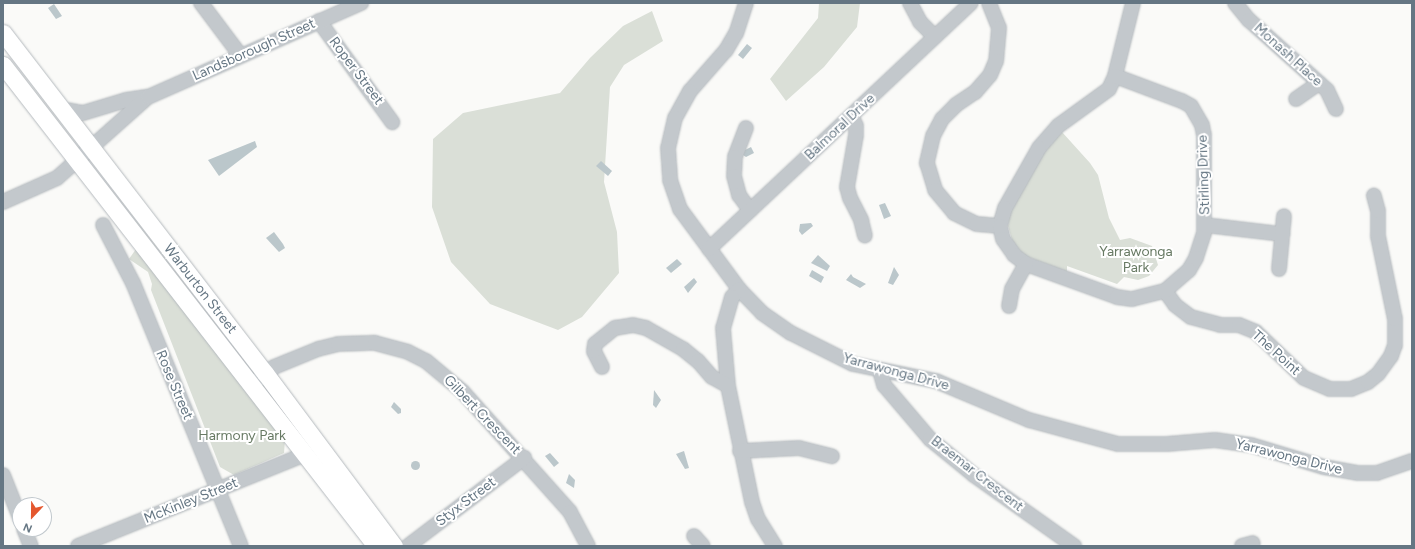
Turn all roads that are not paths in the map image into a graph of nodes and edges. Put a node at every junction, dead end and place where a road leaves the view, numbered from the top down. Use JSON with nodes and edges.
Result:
{"nodes":[{"id":1,"x":201,"y":3,"type":"edge"},
{"id":2,"x":361,"y":3,"type":"edge"},
{"id":3,"x":746,"y":3,"type":"edge"},
{"id":4,"x":910,"y":3,"type":"edge"},
{"id":5,"x":971,"y":3,"type":"edge"},
{"id":6,"x":989,"y":3,"type":"edge"},
{"id":7,"x":1133,"y":3,"type":"edge"},
{"id":8,"x":1235,"y":3,"type":"edge"},
{"id":9,"x":319,"y":21,"type":"junction"},
{"id":10,"x":3,"y":34,"type":"edge"},
{"id":11,"x":935,"y":37,"type":"junction"},
{"id":12,"x":240,"y":55,"type":"junction"},
{"id":13,"x":3,"y":65,"type":"edge"},
{"id":14,"x":1115,"y":76,"type":"junction"},
{"id":15,"x":1319,"y":83,"type":"junction"},
{"id":16,"x":148,"y":97,"type":"junction"},
{"id":17,"x":1296,"y":99,"type":"dead end"},
{"id":18,"x":61,"y":109,"type":"junction"},
{"id":19,"x":1336,"y":109,"type":"dead end"},
{"id":20,"x":852,"y":118,"type":"junction"},
{"id":21,"x":392,"y":122,"type":"dead end"},
{"id":22,"x":746,"y":128,"type":"dead end"},
{"id":23,"x":91,"y":148,"type":"junction"},
{"id":24,"x":77,"y":162,"type":"junction"},
{"id":25,"x":1374,"y":196,"type":"dead end"},
{"id":26,"x":3,"y":202,"type":"edge"},
{"id":27,"x":750,"y":210,"type":"junction"},
{"id":28,"x":1284,"y":216,"type":"dead end"},
{"id":29,"x":103,"y":225,"type":"dead end"},
{"id":30,"x":1205,"y":225,"type":"junction"},
{"id":31,"x":1000,"y":226,"type":"junction"},
{"id":32,"x":1282,"y":234,"type":"junction"},
{"id":33,"x":864,"y":236,"type":"dead end"},
{"id":34,"x":709,"y":249,"type":"junction"},
{"id":35,"x":1026,"y":264,"type":"junction"},
{"id":36,"x":1279,"y":269,"type":"dead end"},
{"id":37,"x":739,"y":289,"type":"junction"},
{"id":38,"x":1165,"y":291,"type":"junction"},
{"id":39,"x":1009,"y":306,"type":"dead end"},
{"id":40,"x":602,"y":366,"type":"dead end"},
{"id":41,"x":880,"y":371,"type":"junction"},
{"id":42,"x":265,"y":373,"type":"junction"},
{"id":43,"x":251,"y":385,"type":"junction"},
{"id":44,"x":728,"y":386,"type":"junction"},
{"id":45,"x":740,"y":451,"type":"junction"},
{"id":46,"x":303,"y":455,"type":"junction"},
{"id":47,"x":832,"y":456,"type":"dead end"},
{"id":48,"x":524,"y":458,"type":"junction"},
{"id":49,"x":1412,"y":461,"type":"edge"},
{"id":50,"x":3,"y":475,"type":"edge"},
{"id":51,"x":219,"y":490,"type":"junction"},
{"id":52,"x":12,"y":498,"type":"edge"},
{"id":53,"x":78,"y":546,"type":"edge"},
{"id":54,"x":241,"y":546,"type":"edge"},
{"id":55,"x":376,"y":546,"type":"edge"},
{"id":56,"x":394,"y":546,"type":"edge"},
{"id":57,"x":408,"y":546,"type":"edge"},
{"id":58,"x":588,"y":546,"type":"edge"},
{"id":59,"x":775,"y":546,"type":"edge"},
{"id":60,"x":1074,"y":546,"type":"edge"}],
"edges":[{"from":1,"to":12,"type":"street"},
{"from":2,"to":9,"type":"street","name":"Landsborough Street"},
{"from":3,"to":34,"type":"street","name":"Yarrawonga Drive"},
{"from":4,"to":11,"type":"street"},
{"from":5,"to":11,"type":"street","name":"Balmoral Drive"},
{"from":6,"to":31,"type":"street"},
{"from":7,"to":14,"type":"street"},
{"from":8,"to":15,"type":"street","name":"Monash Place"},
{"from":9,"to":12,"type":"street","name":"Landsborough Street"},
{"from":9,"to":21,"type":"street","name":"Roper Street"},
{"from":10,"to":18,"type":"main road","name":"Warburton Street"},
{"from":11,"to":20,"type":"street","name":"Balmoral Drive"},
{"from":12,"to":16,"type":"street","name":"Landsborough Street"},
{"from":13,"to":24,"type":"main road","name":"Warburton Street"},
{"from":14,"to":30,"type":"street","name":"Stirling Drive"},
{"from":14,"to":31,"type":"street"},
{"from":15,"to":17,"type":"street"},
{"from":15,"to":19,"type":"street","name":"Monash Place"},
{"from":16,"to":18,"type":"street","name":"Landsborough Street"},
{"from":16,"to":23,"type":"street","name":"Landsborough Street"},
{"from":18,"to":23,"type":"main road","name":"Warburton Street"},
{"from":20,"to":27,"type":"street","name":"Balmoral Drive"},
{"from":20,"to":33,"type":"street"},
{"from":22,"to":27,"type":"street"},
{"from":23,"to":24,"type":"street","name":"Landsborough Street"},
{"from":23,"to":42,"type":"main road","name":"Warburton Street"},
{"from":24,"to":26,"type":"street","name":"Landsborough Street"},
{"from":24,"to":43,"type":"main road","name":"Warburton Street"},
{"from":25,"to":38,"type":"street","name":"The Point"},
{"from":27,"to":34,"type":"street","name":"Balmoral Drive"},
{"from":28,"to":32,"type":"street"},
{"from":29,"to":51,"type":"street","name":"Rose Street"},
{"from":30,"to":32,"type":"street"},
{"from":30,"to":38,"type":"street","name":"Stirling Drive"},
{"from":31,"to":35,"type":"street"},
{"from":32,"to":36,"type":"street"},
{"from":34,"to":37,"type":"street","name":"Yarrawonga Drive"},
{"from":35,"to":38,"type":"street"},
{"from":35,"to":39,"type":"street"},
{"from":37,"to":41,"type":"street","name":"Yarrawonga Drive"},
{"from":37,"to":44,"type":"street"},
{"from":40,"to":44,"type":"street"},
{"from":41,"to":49,"type":"street","name":"Yarrawonga Drive"},
{"from":41,"to":60,"type":"street","name":"Braemar Crescent"},
{"from":42,"to":43,"type":"street","name":"Gilbert Crescent"},
{"from":42,"to":48,"type":"street","name":"Gilbert Crescent"},
{"from":42,"to":56,"type":"main road","name":"Warburton Street"},
{"from":43,"to":46,"type":"main road","name":"Warburton Street"},
{"from":44,"to":45,"type":"street"},
{"from":45,"to":47,"type":"street"},
{"from":45,"to":59,"type":"street"},
{"from":46,"to":51,"type":"street","name":"McKinley Street"},
{"from":46,"to":55,"type":"main road","name":"Warburton Street"},
{"from":48,"to":57,"type":"street","name":"Styx Street"},
{"from":48,"to":58,"type":"street","name":"Gilbert Crescent"},
{"from":50,"to":52,"type":"street"},
{"from":51,"to":53,"type":"street","name":"McKinley Street"},
{"from":51,"to":54,"type":"street","name":"Rose Street"}]}
